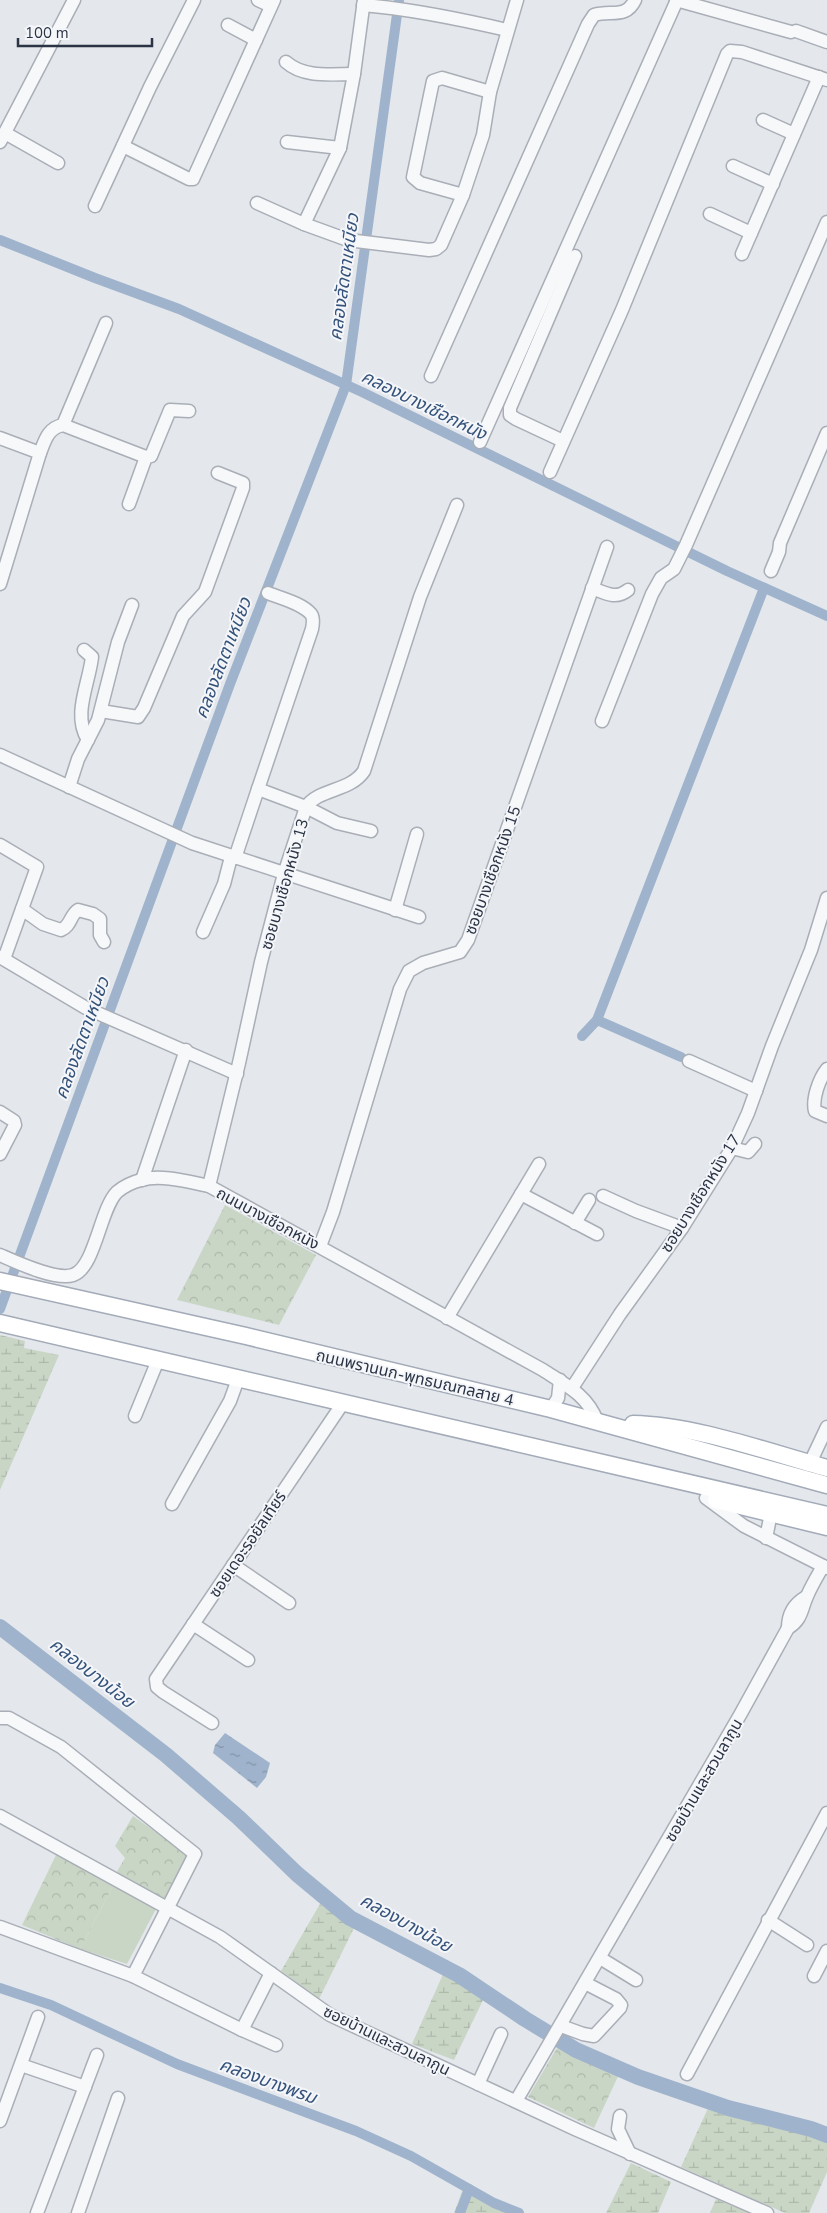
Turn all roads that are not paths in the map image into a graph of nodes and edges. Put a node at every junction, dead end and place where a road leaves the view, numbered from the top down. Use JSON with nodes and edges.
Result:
{"nodes":[{"id":1,"x":74,"y":0,"type":"edge"},
{"id":2,"x":194,"y":0,"type":"edge"},
{"id":3,"x":258,"y":0,"type":"edge"},
{"id":4,"x":517,"y":0,"type":"edge"},
{"id":5,"x":635,"y":0,"type":"edge"},
{"id":6,"x":677,"y":0,"type":"edge"},
{"id":7,"x":364,"y":2,"type":"edge"},
{"id":8,"x":272,"y":3,"type":"edge"},
{"id":9,"x":228,"y":25,"type":"dead end"},
{"id":10,"x":507,"y":30,"type":"junction"},
{"id":11,"x":256,"y":40,"type":"junction"},
{"id":12,"x":827,"y":42,"type":"edge"},
{"id":13,"x":286,"y":62,"type":"dead end"},
{"id":14,"x":354,"y":74,"type":"junction"},
{"id":15,"x":823,"y":78,"type":"edge"},
{"id":16,"x":490,"y":92,"type":"junction"},
{"id":17,"x":763,"y":120,"type":"dead end"},
{"id":18,"x":794,"y":134,"type":"junction"},
{"id":19,"x":2,"y":137,"type":"edge"},
{"id":20,"x":287,"y":142,"type":"dead end"},
{"id":21,"x":123,"y":146,"type":"junction"},
{"id":22,"x":340,"y":148,"type":"junction"},
{"id":23,"x":58,"y":163,"type":"dead end"},
{"id":24,"x":734,"y":166,"type":"dead end"},
{"id":25,"x":773,"y":184,"type":"junction"},
{"id":26,"x":463,"y":195,"type":"junction"},
{"id":27,"x":257,"y":203,"type":"dead end"},
{"id":28,"x":96,"y":206,"type":"dead end"},
{"id":29,"x":710,"y":214,"type":"dead end"},
{"id":30,"x":827,"y":222,"type":"edge"},
{"id":31,"x":304,"y":224,"type":"junction"},
{"id":32,"x":751,"y":234,"type":"junction"},
{"id":33,"x":742,"y":254,"type":"dead end"},
{"id":34,"x":574,"y":256,"type":"dead end"},
{"id":35,"x":106,"y":322,"type":"dead end"},
{"id":36,"x":430,"y":376,"type":"dead end"},
{"id":37,"x":190,"y":411,"type":"dead end"},
{"id":38,"x":63,"y":425,"type":"junction"},
{"id":39,"x":827,"y":433,"type":"edge"},
{"id":40,"x":0,"y":438,"type":"edge"},
{"id":41,"x":563,"y":441,"type":"junction"},
{"id":42,"x":480,"y":442,"type":"dead end"},
{"id":43,"x":40,"y":453,"type":"junction"},
{"id":44,"x":146,"y":457,"type":"junction"},
{"id":45,"x":550,"y":472,"type":"dead end"},
{"id":46,"x":218,"y":473,"type":"dead end"},
{"id":47,"x":128,"y":504,"type":"dead end"},
{"id":48,"x":457,"y":505,"type":"dead end"},
{"id":49,"x":607,"y":547,"type":"dead end"},
{"id":50,"x":771,"y":571,"type":"dead end"},
{"id":51,"x":0,"y":584,"type":"edge"},
{"id":52,"x":592,"y":588,"type":"junction"},
{"id":53,"x":628,"y":590,"type":"dead end"},
{"id":54,"x":268,"y":593,"type":"dead end"},
{"id":55,"x":132,"y":605,"type":"dead end"},
{"id":56,"x":84,"y":650,"type":"dead end"},
{"id":57,"x":101,"y":711,"type":"junction"},
{"id":58,"x":602,"y":721,"type":"dead end"},
{"id":59,"x":88,"y":740,"type":"junction"},
{"id":60,"x":0,"y":755,"type":"edge"},
{"id":61,"x":69,"y":787,"type":"junction"},
{"id":62,"x":258,"y":789,"type":"junction"},
{"id":63,"x":306,"y":807,"type":"junction"},
{"id":64,"x":371,"y":832,"type":"dead end"},
{"id":65,"x":417,"y":834,"type":"dead end"},
{"id":66,"x":0,"y":845,"type":"edge"},
{"id":67,"x":233,"y":858,"type":"junction"},
{"id":68,"x":284,"y":874,"type":"junction"},
{"id":69,"x":827,"y":898,"type":"edge"},
{"id":70,"x":22,"y":909,"type":"junction"},
{"id":71,"x":395,"y":910,"type":"junction"},
{"id":72,"x":419,"y":917,"type":"dead end"},
{"id":73,"x":203,"y":932,"type":"dead end"},
{"id":74,"x":104,"y":942,"type":"dead end"},
{"id":75,"x":2,"y":958,"type":"edge"},
{"id":76,"x":186,"y":1050,"type":"junction"},
{"id":77,"x":689,"y":1062,"type":"dead end"},
{"id":78,"x":827,"y":1070,"type":"edge"},
{"id":79,"x":237,"y":1074,"type":"junction"},
{"id":80,"x":756,"y":1091,"type":"junction"},
{"id":81,"x":0,"y":1112,"type":"edge"},
{"id":82,"x":827,"y":1116,"type":"edge"},
{"id":83,"x":755,"y":1144,"type":"dead end"},
{"id":84,"x":732,"y":1148,"type":"junction"},
{"id":85,"x":0,"y":1154,"type":"edge"},
{"id":86,"x":539,"y":1164,"type":"dead end"},
{"id":87,"x":142,"y":1180,"type":"junction"},
{"id":88,"x":209,"y":1186,"type":"junction"},
{"id":89,"x":521,"y":1194,"type":"junction"},
{"id":90,"x":603,"y":1196,"type":"dead end"},
{"id":91,"x":589,"y":1200,"type":"dead end"},
{"id":92,"x":575,"y":1223,"type":"junction"},
{"id":93,"x":682,"y":1228,"type":"junction"},
{"id":94,"x":597,"y":1234,"type":"dead end"},
{"id":95,"x":320,"y":1246,"type":"junction"},
{"id":96,"x":4,"y":1257,"type":"edge"},
{"id":97,"x":0,"y":1281,"type":"edge"},
{"id":98,"x":447,"y":1318,"type":"junction"},
{"id":99,"x":0,"y":1323,"type":"edge"},
{"id":100,"x":158,"y":1360,"type":"junction"},
{"id":101,"x":238,"y":1379,"type":"junction"},
{"id":102,"x":560,"y":1380,"type":"junction"},
{"id":103,"x":572,"y":1388,"type":"junction"},
{"id":104,"x":344,"y":1403,"type":"junction"},
{"id":105,"x":552,"y":1409,"type":"junction"},
{"id":106,"x":134,"y":1416,"type":"dead end"},
{"id":107,"x":597,"y":1421,"type":"junction"},
{"id":108,"x":616,"y":1426,"type":"junction"},
{"id":109,"x":827,"y":1427,"type":"edge"},
{"id":110,"x":488,"y":1434,"type":"junction"},
{"id":111,"x":810,"y":1463,"type":"junction"},
{"id":112,"x":827,"y":1468,"type":"edge"},
{"id":113,"x":827,"y":1485,"type":"edge"},
{"id":114,"x":706,"y":1498,"type":"junction"},
{"id":115,"x":172,"y":1504,"type":"dead end"},
{"id":116,"x":771,"y":1513,"type":"junction"},
{"id":117,"x":827,"y":1514,"type":"edge"},
{"id":118,"x":796,"y":1519,"type":"junction"},
{"id":119,"x":827,"y":1527,"type":"edge"},
{"id":120,"x":827,"y":1534,"type":"edge"},
{"id":121,"x":766,"y":1538,"type":"junction"},
{"id":122,"x":233,"y":1565,"type":"junction"},
{"id":123,"x":825,"y":1567,"type":"edge"},
{"id":124,"x":289,"y":1603,"type":"dead end"},
{"id":125,"x":193,"y":1624,"type":"junction"},
{"id":126,"x":248,"y":1660,"type":"dead end"},
{"id":127,"x":0,"y":1718,"type":"edge"},
{"id":128,"x":212,"y":1722,"type":"dead end"},
{"id":129,"x":827,"y":1813,"type":"edge"},
{"id":130,"x":0,"y":1816,"type":"edge"},
{"id":131,"x":168,"y":1908,"type":"junction"},
{"id":132,"x":768,"y":1920,"type":"junction"},
{"id":133,"x":0,"y":1927,"type":"edge"},
{"id":134,"x":807,"y":1945,"type":"dead end"},
{"id":135,"x":827,"y":1951,"type":"edge"},
{"id":136,"x":600,"y":1958,"type":"junction"},
{"id":137,"x":271,"y":1973,"type":"junction"},
{"id":138,"x":134,"y":1976,"type":"junction"},
{"id":139,"x":814,"y":1976,"type":"dead end"},
{"id":140,"x":636,"y":1980,"type":"dead end"},
{"id":141,"x":585,"y":1983,"type":"junction"},
{"id":142,"x":38,"y":2017,"type":"dead end"},
{"id":143,"x":242,"y":2030,"type":"junction"},
{"id":144,"x":559,"y":2030,"type":"junction"},
{"id":145,"x":501,"y":2034,"type":"dead end"},
{"id":146,"x":276,"y":2045,"type":"dead end"},
{"id":147,"x":97,"y":2055,"type":"dead end"},
{"id":148,"x":22,"y":2065,"type":"junction"},
{"id":149,"x":687,"y":2074,"type":"dead end"},
{"id":150,"x":478,"y":2084,"type":"junction"},
{"id":151,"x":86,"y":2087,"type":"junction"},
{"id":152,"x":118,"y":2098,"type":"dead end"},
{"id":153,"x":516,"y":2101,"type":"junction"},
{"id":154,"x":620,"y":2116,"type":"dead end"},
{"id":155,"x":0,"y":2122,"type":"edge"},
{"id":156,"x":630,"y":2154,"type":"junction"},
{"id":157,"x":37,"y":2213,"type":"edge"},
{"id":158,"x":78,"y":2213,"type":"edge"},
{"id":159,"x":767,"y":2213,"type":"edge"}],
"edges":[{"from":1,"to":19,"type":"street"},
{"from":2,"to":21,"type":"street"},
{"from":3,"to":8,"type":"street"},
{"from":4,"to":10,"type":"street"},
{"from":5,"to":36,"type":"street"},
{"from":6,"to":12,"type":"street"},
{"from":6,"to":42,"type":"street"},
{"from":7,"to":10,"type":"street"},
{"from":7,"to":14,"type":"street"},
{"from":8,"to":11,"type":"street"},
{"from":9,"to":11,"type":"street"},
{"from":10,"to":16,"type":"street"},
{"from":11,"to":21,"type":"street"},
{"from":13,"to":14,"type":"street"},
{"from":14,"to":22,"type":"street"},
{"from":15,"to":18,"type":"street"},
{"from":15,"to":41,"type":"street"},
{"from":16,"to":26,"type":"street"},
{"from":16,"to":26,"type":"street"},
{"from":17,"to":18,"type":"street"},
{"from":18,"to":25,"type":"street"},
{"from":19,"to":23,"type":"street"},
{"from":20,"to":22,"type":"street"},
{"from":21,"to":28,"type":"street"},
{"from":22,"to":31,"type":"street"},
{"from":24,"to":25,"type":"street"},
{"from":25,"to":32,"type":"street"},
{"from":26,"to":31,"type":"street"},
{"from":27,"to":31,"type":"street"},
{"from":29,"to":32,"type":"street"},
{"from":30,"to":58,"type":"street"},
{"from":32,"to":33,"type":"street"},
{"from":34,"to":41,"type":"street"},
{"from":35,"to":38,"type":"street"},
{"from":37,"to":44,"type":"street"},
{"from":38,"to":43,"type":"street"},
{"from":38,"to":44,"type":"street"},
{"from":39,"to":50,"type":"street"},
{"from":40,"to":43,"type":"street"},
{"from":41,"to":45,"type":"street"},
{"from":43,"to":51,"type":"street"},
{"from":44,"to":47,"type":"street"},
{"from":46,"to":57,"type":"street"},
{"from":48,"to":63,"type":"street","name":"ซอยบางเชือกหนัง 13"},
{"from":49,"to":52,"type":"street","name":"ซอยบางเชือกหนัง 15"},
{"from":52,"to":53,"type":"street"},
{"from":52,"to":95,"type":"street","name":"ซอยบางเชือกหนัง 15"},
{"from":54,"to":62,"type":"street"},
{"from":55,"to":57,"type":"street"},
{"from":56,"to":59,"type":"street"},
{"from":57,"to":59,"type":"street"},
{"from":59,"to":61,"type":"street"},
{"from":60,"to":61,"type":"street"},
{"from":61,"to":67,"type":"street"},
{"from":62,"to":63,"type":"street"},
{"from":62,"to":67,"type":"street"},
{"from":63,"to":64,"type":"street"},
{"from":63,"to":68,"type":"street","name":"ซอยบางเชือกหนัง 13"},
{"from":65,"to":71,"type":"street"},
{"from":66,"to":70,"type":"street"},
{"from":67,"to":68,"type":"street"},
{"from":67,"to":73,"type":"street"},
{"from":68,"to":71,"type":"street"},
{"from":68,"to":79,"type":"street","name":"ซอยบางเชือกหนัง 13"},
{"from":69,"to":80,"type":"street","name":"ซอยบางเชือกหนัง 17"},
{"from":70,"to":74,"type":"street"},
{"from":70,"to":75,"type":"street"},
{"from":71,"to":72,"type":"street"},
{"from":75,"to":76,"type":"street"},
{"from":76,"to":79,"type":"street"},
{"from":76,"to":87,"type":"street"},
{"from":77,"to":80,"type":"street"},
{"from":78,"to":82,"type":"street"},
{"from":79,"to":88,"type":"street","name":"ซอยบางเชือกหนัง 13"},
{"from":80,"to":84,"type":"street","name":"ซอยบางเชือกหนัง 17"},
{"from":81,"to":85,"type":"street"},
{"from":83,"to":84,"type":"street"},
{"from":84,"to":93,"type":"street","name":"ซอยบางเชือกหนัง 17"},
{"from":86,"to":89,"type":"street"},
{"from":87,"to":88,"type":"street","name":"ถนนบางเชือกหนัง"},
{"from":87,"to":96,"type":"street","name":"ถนนบางเชือกหนัง"},
{"from":88,"to":95,"type":"street","name":"ถนนบางเชือกหนัง"},
{"from":89,"to":92,"type":"street"},
{"from":89,"to":98,"type":"street"},
{"from":90,"to":93,"type":"street"},
{"from":91,"to":92,"type":"street"},
{"from":92,"to":94,"type":"street"},
{"from":93,"to":103,"type":"street","name":"ซอยบางเชือกหนัง 17"},
{"from":95,"to":98,"type":"street","name":"ถนนบางเชือกหนัง"},
{"from":97,"to":105,"type":"main road","name":"ถนนพรานนก-พุทธมณฑลสาย 4"},
{"from":98,"to":102,"type":"street","name":"ถนนบางเชือกหนัง"},
{"from":99,"to":100,"type":"main road"},
{"from":100,"to":101,"type":"main road"},
{"from":100,"to":106,"type":"street"},
{"from":101,"to":104,"type":"main road"},
{"from":101,"to":115,"type":"street"},
{"from":102,"to":103,"type":"street","name":"ถนนบางเชือกหนัง"},
{"from":102,"to":105,"type":"street"},
{"from":103,"to":107,"type":"street","name":"ถนนบางเชือกหนัง"},
{"from":104,"to":110,"type":"main road"},
{"from":104,"to":122,"type":"street","name":"ซอยเดอะรอยัลเทียร์"},
{"from":105,"to":107,"type":"main road","name":"ถนนพรานนก-พุทธมณฑลสาย 4"},
{"from":107,"to":108,"type":"main road","name":"ถนนพรานนก-พุทธมณฑลสาย 4"},
{"from":108,"to":111,"type":"main road"},
{"from":108,"to":113,"type":"main road","name":"ถนนพรานนก-พุทธมณฑลสาย 4"},
{"from":109,"to":111,"type":"street"},
{"from":110,"to":114,"type":"main road"},
{"from":110,"to":117,"type":"main road"},
{"from":111,"to":112,"type":"main road"},
{"from":114,"to":116,"type":"main road"},
{"from":114,"to":121,"type":"street"},
{"from":116,"to":118,"type":"main road"},
{"from":116,"to":121,"type":"street"},
{"from":118,"to":119,"type":"main road"},
{"from":118,"to":120,"type":"main road"},
{"from":121,"to":123,"type":"street"},
{"from":122,"to":124,"type":"street"},
{"from":122,"to":125,"type":"street","name":"ซอยเดอะรอยัลเทียร์"},
{"from":123,"to":136,"type":"street","name":"ซอยบ้านและสวนลากูน"},
{"from":125,"to":126,"type":"street"},
{"from":125,"to":128,"type":"street","name":"ซอยเดอะรอยัลเทียร์"},
{"from":127,"to":131,"type":"street"},
{"from":129,"to":132,"type":"street"},
{"from":130,"to":131,"type":"street","name":"ซอยบ้านและสวนลากูน"},
{"from":131,"to":137,"type":"street","name":"ซอยบ้านและสวนลากูน"},
{"from":131,"to":138,"type":"street"},
{"from":132,"to":134,"type":"street"},
{"from":132,"to":149,"type":"street"},
{"from":133,"to":138,"type":"street"},
{"from":135,"to":139,"type":"street"},
{"from":136,"to":140,"type":"street"},
{"from":136,"to":141,"type":"street","name":"ซอยบ้านและสวนลากูน"},
{"from":137,"to":143,"type":"street"},
{"from":137,"to":150,"type":"street","name":"ซอยบ้านและสวนลากูน"},
{"from":138,"to":143,"type":"street"},
{"from":141,"to":144,"type":"street","name":"ซอยบ้านและสวนลากูน"},
{"from":141,"to":144,"type":"street"},
{"from":142,"to":148,"type":"street"},
{"from":143,"to":146,"type":"street"},
{"from":144,"to":153,"type":"street","name":"ซอยบ้านและสวนลากูน"},
{"from":145,"to":150,"type":"street"},
{"from":147,"to":151,"type":"street"},
{"from":148,"to":151,"type":"street"},
{"from":148,"to":155,"type":"street"},
{"from":150,"to":153,"type":"street","name":"ซอยบ้านและสวนลากูน"},
{"from":151,"to":157,"type":"street"},
{"from":152,"to":158,"type":"street"},
{"from":153,"to":156,"type":"street","name":"ซอยบ้านและสวนลากูน"},
{"from":154,"to":156,"type":"street"},
{"from":156,"to":159,"type":"street","name":"ซอยบ้านและสวนลากูน"}]}
